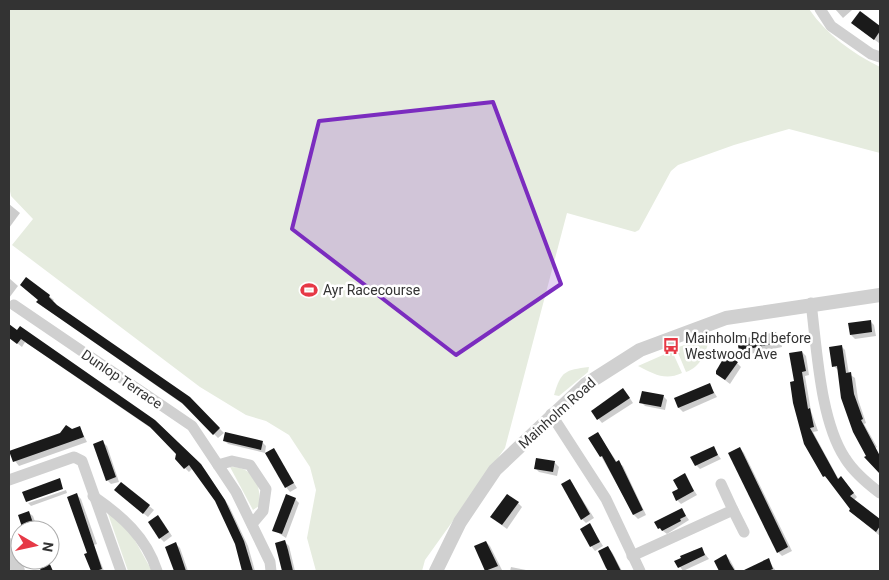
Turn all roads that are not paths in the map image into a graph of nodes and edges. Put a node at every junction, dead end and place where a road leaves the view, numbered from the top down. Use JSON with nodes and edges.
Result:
{"nodes":[{"id":1,"x":820,"y":9,"type":"edge"},
{"id":2,"x":880,"y":57,"type":"edge"},
{"id":3,"x":880,"y":294,"type":"edge"},
{"id":4,"x":811,"y":304,"type":"junction"},
{"id":5,"x":14,"y":306,"type":"dead end"},
{"id":6,"x":551,"y":414,"type":"junction"},
{"id":7,"x":218,"y":465,"type":"junction"},
{"id":8,"x":9,"y":480,"type":"edge"},
{"id":9,"x":721,"y":484,"type":"dead end"},
{"id":10,"x":880,"y":493,"type":"edge"},
{"id":11,"x":93,"y":496,"type":"junction"},
{"id":12,"x":733,"y":510,"type":"junction"},
{"id":13,"x":252,"y":524,"type":"junction"},
{"id":14,"x":744,"y":532,"type":"dead end"},
{"id":15,"x":9,"y":546,"type":"edge"},
{"id":16,"x":632,"y":556,"type":"junction"},
{"id":17,"x":18,"y":571,"type":"edge"},
{"id":18,"x":121,"y":571,"type":"edge"},
{"id":19,"x":157,"y":571,"type":"edge"},
{"id":20,"x":271,"y":571,"type":"edge"},
{"id":21,"x":436,"y":571,"type":"edge"},
{"id":22,"x":640,"y":571,"type":"edge"}],
"edges":[{"from":1,"to":2,"type":"street"},
{"from":3,"to":4,"type":"street","name":"Mainholm Road"},
{"from":4,"to":6,"type":"street","name":"Mainholm Road"},
{"from":4,"to":10,"type":"street"},
{"from":5,"to":7,"type":"street","name":"Dunlop Terrace"},
{"from":6,"to":16,"type":"street"},
{"from":6,"to":21,"type":"street","name":"Mainholm Road"},
{"from":7,"to":13,"type":"street","name":"Dunlop Terrace"},
{"from":7,"to":13,"type":"street"},
{"from":8,"to":11,"type":"street"},
{"from":9,"to":12,"type":"street"},
{"from":11,"to":18,"type":"street"},
{"from":11,"to":19,"type":"street"},
{"from":12,"to":14,"type":"street"},
{"from":12,"to":16,"type":"street"},
{"from":13,"to":20,"type":"street","name":"Dunlop Terrace"},
{"from":15,"to":17,"type":"street"},
{"from":16,"to":22,"type":"street"}]}
